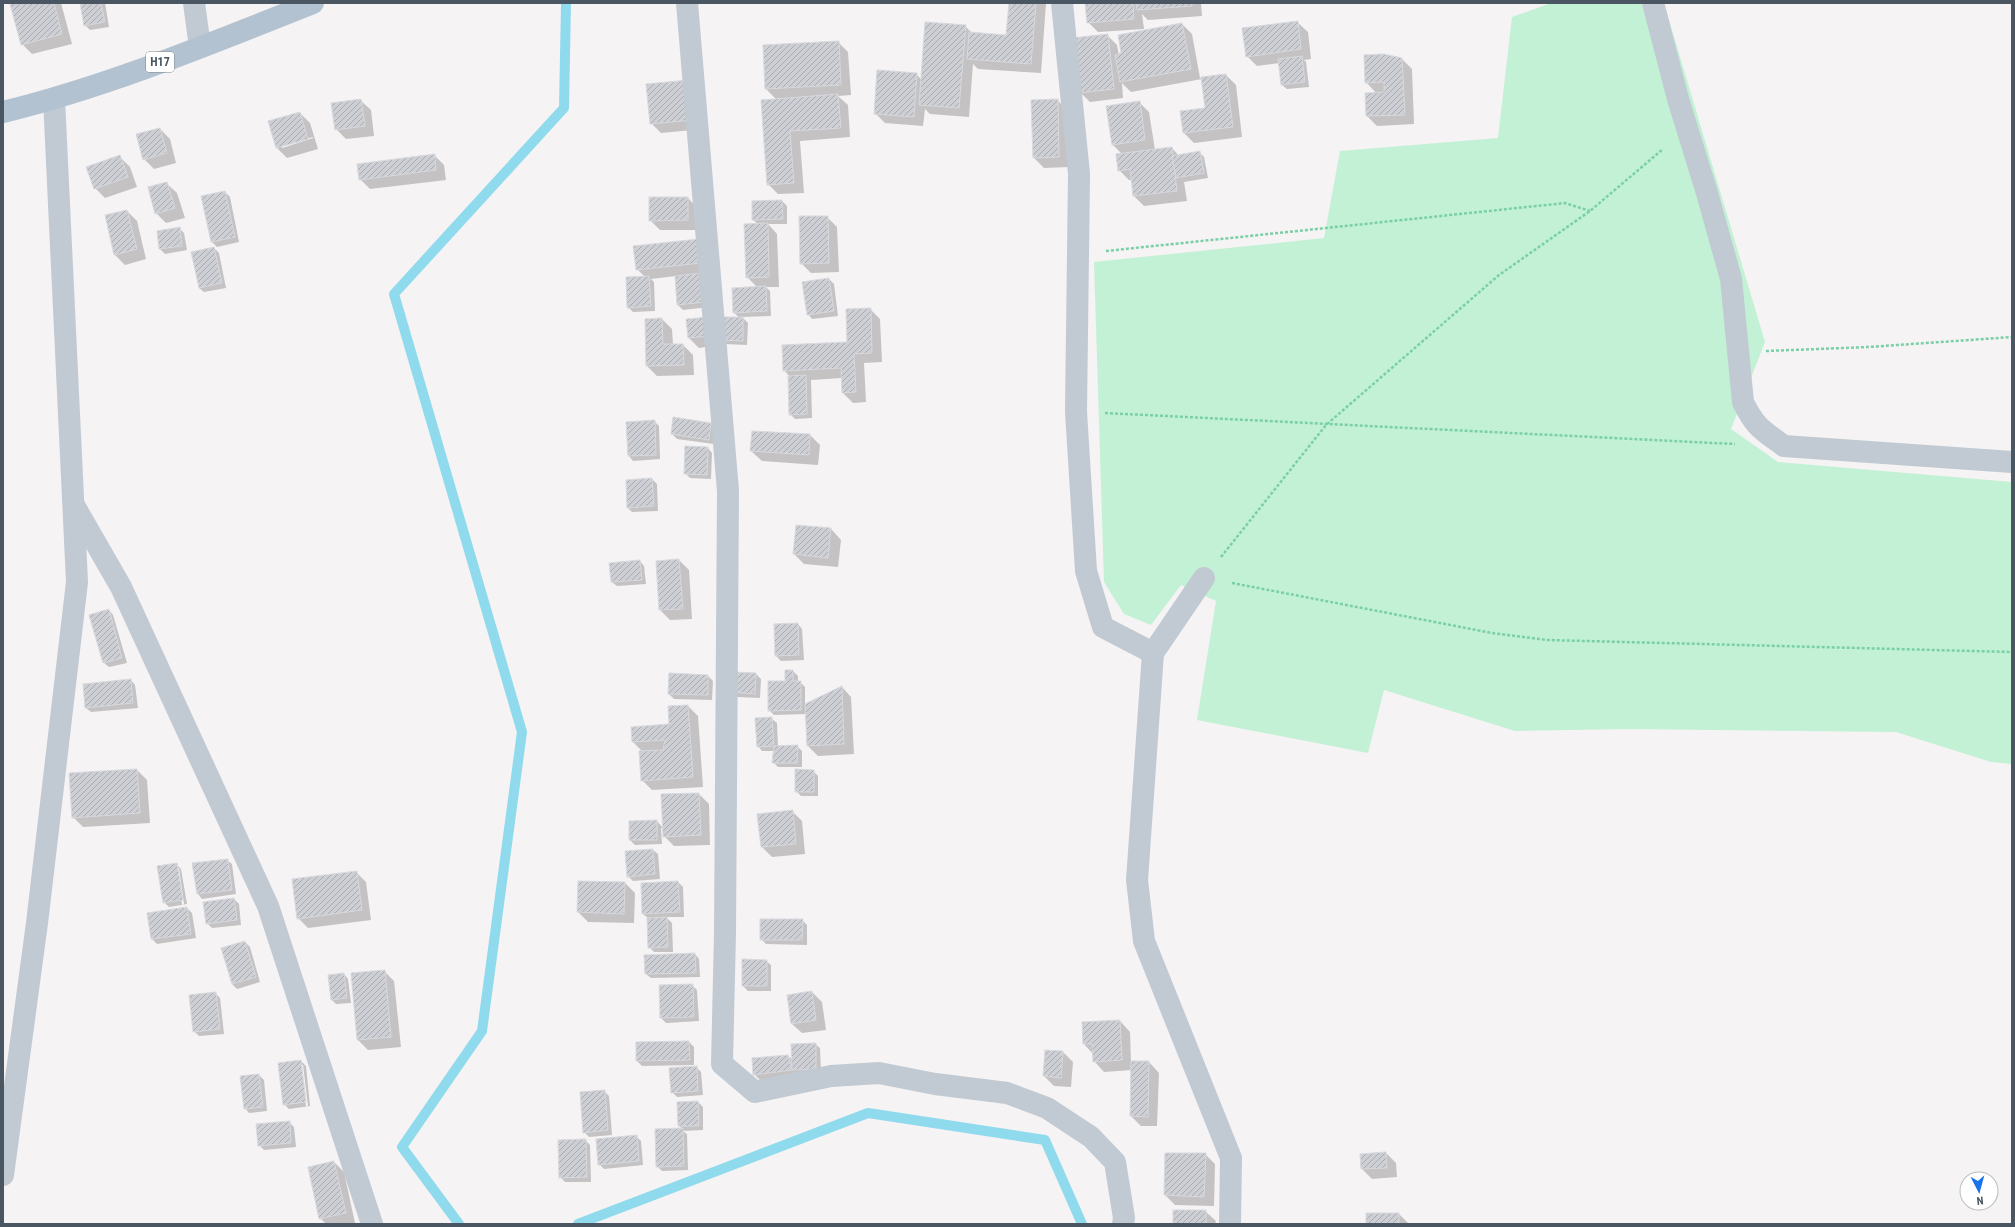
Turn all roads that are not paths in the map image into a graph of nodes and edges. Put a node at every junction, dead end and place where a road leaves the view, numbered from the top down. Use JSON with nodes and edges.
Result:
{"nodes":[{"id":1,"x":194,"y":3,"type":"edge"},
{"id":2,"x":313,"y":3,"type":"edge"},
{"id":3,"x":687,"y":3,"type":"edge"},
{"id":4,"x":1062,"y":3,"type":"edge"},
{"id":5,"x":1653,"y":3,"type":"edge"},
{"id":6,"x":200,"y":48,"type":"junction"},
{"id":7,"x":54,"y":99,"type":"junction"},
{"id":8,"x":3,"y":112,"type":"edge"},
{"id":9,"x":2012,"y":462,"type":"edge"},
{"id":10,"x":73,"y":502,"type":"junction"},
{"id":11,"x":1204,"y":578,"type":"road end"},
{"id":12,"x":1153,"y":653,"type":"junction"},
{"id":13,"x":3,"y":1175,"type":"edge"},
{"id":14,"x":372,"y":1224,"type":"edge"},
{"id":15,"x":1123,"y":1224,"type":"edge"},
{"id":16,"x":1230,"y":1224,"type":"edge"}],
"edges":[{"from":1,"to":6,"type":"street"},
{"from":2,"to":6,"type":"main road","number":"H17"},
{"from":3,"to":15,"type":"street"},
{"from":4,"to":12,"type":"street"},
{"from":5,"to":9,"type":"street"},
{"from":6,"to":7,"type":"main road","number":"H17"},
{"from":7,"to":8,"type":"main road","number":"H17"},
{"from":7,"to":10,"type":"street"},
{"from":10,"to":13,"type":"street"},
{"from":10,"to":14,"type":"street"},
{"from":11,"to":12,"type":"street"},
{"from":12,"to":16,"type":"street"}]}
